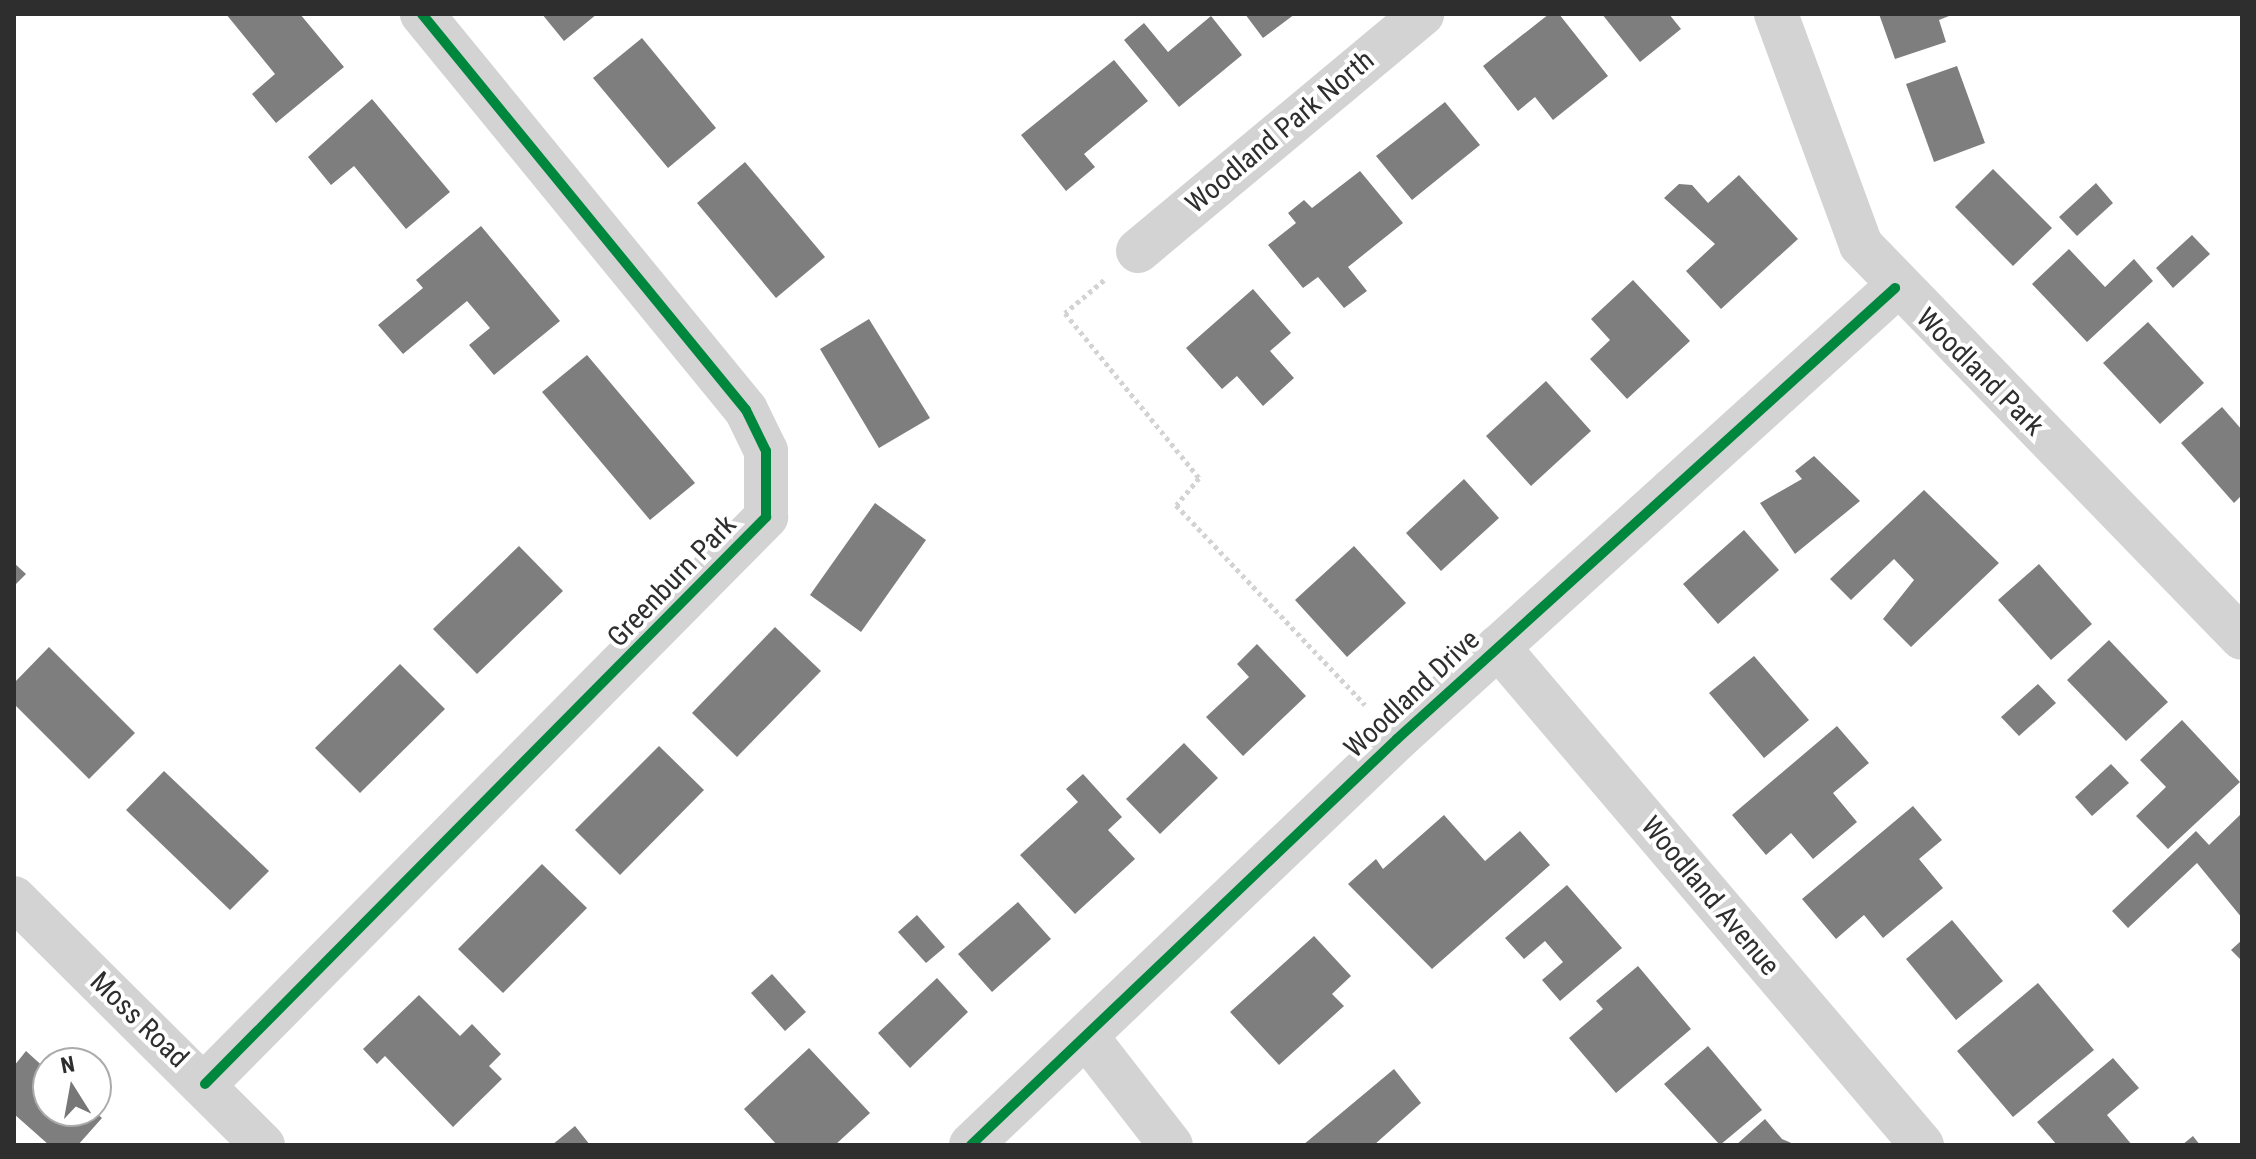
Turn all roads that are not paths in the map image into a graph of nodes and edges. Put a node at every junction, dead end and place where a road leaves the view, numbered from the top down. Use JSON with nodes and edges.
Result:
{"nodes":[{"id":1,"x":422,"y":14,"type":"edge"},
{"id":2,"x":1422,"y":14,"type":"edge"},
{"id":3,"x":1776,"y":14,"type":"edge"},
{"id":4,"x":1138,"y":251,"type":"road end"},
{"id":5,"x":1895,"y":288,"type":"junction"},
{"id":6,"x":2242,"y":638,"type":"edge"},
{"id":7,"x":1498,"y":647,"type":"junction"},
{"id":8,"x":14,"y":898,"type":"edge"},
{"id":9,"x":1086,"y":1036,"type":"junction"},
{"id":10,"x":205,"y":1084,"type":"junction"},
{"id":11,"x":263,"y":1145,"type":"edge"},
{"id":12,"x":971,"y":1145,"type":"edge"},
{"id":13,"x":1171,"y":1145,"type":"edge"},
{"id":14,"x":1922,"y":1145,"type":"edge"}],
"edges":[{"from":1,"to":10,"type":"street","name":"Greenburn Park"},
{"from":2,"to":4,"type":"street","name":"Woodland Park North"},
{"from":3,"to":5,"type":"street","name":"Woodland Park"},
{"from":5,"to":6,"type":"street","name":"Woodland Park"},
{"from":5,"to":7,"type":"street","name":"Woodland Drive"},
{"from":7,"to":9,"type":"street","name":"Woodland Drive"},
{"from":7,"to":14,"type":"street","name":"Woodland Avenue"},
{"from":8,"to":10,"type":"street","name":"Moss Road"},
{"from":9,"to":12,"type":"street","name":"Woodland Drive"},
{"from":9,"to":13,"type":"street"},
{"from":10,"to":11,"type":"street","name":"Moss Road"}]}
